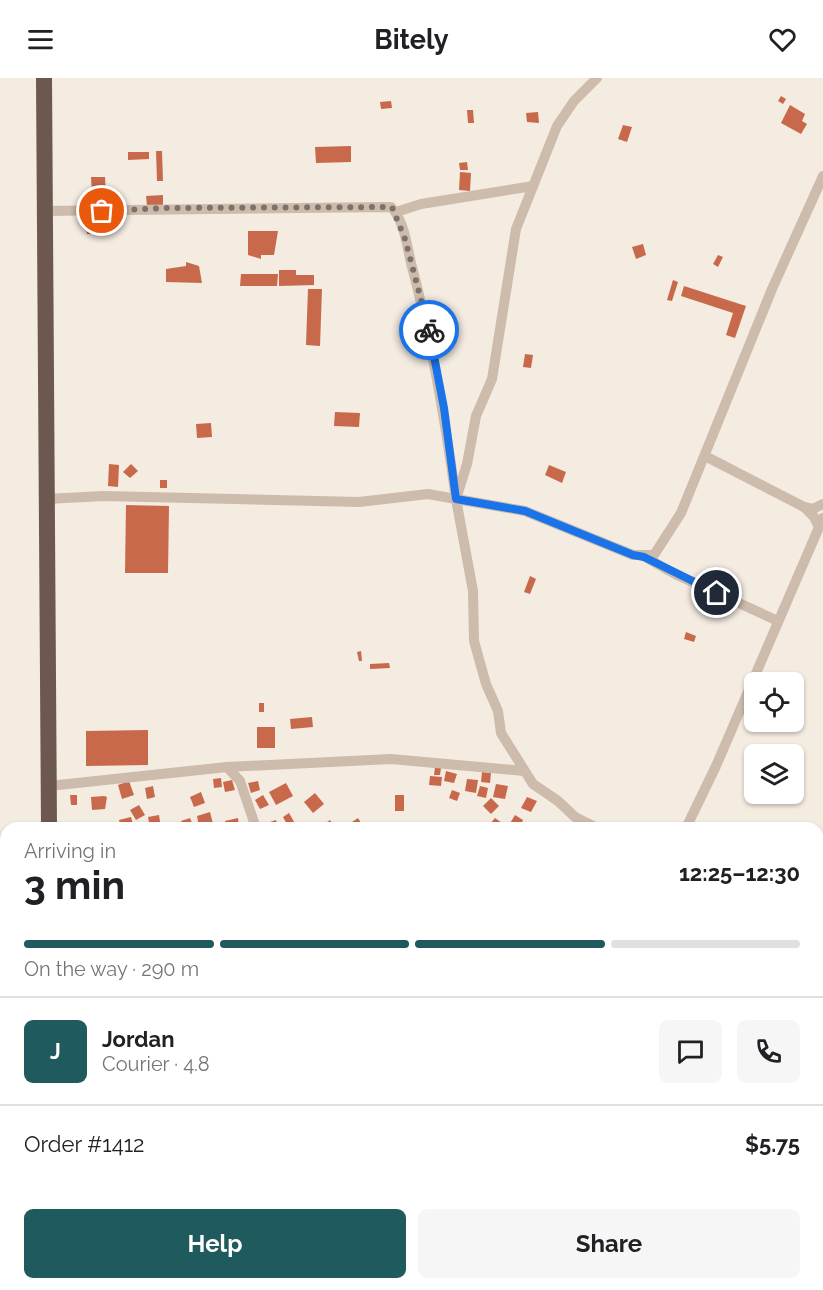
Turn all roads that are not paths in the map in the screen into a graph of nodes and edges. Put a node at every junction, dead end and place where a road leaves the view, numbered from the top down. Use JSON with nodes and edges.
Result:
{"nodes":[{"id":1,"x":44,"y":78,"type":"edge"},
{"id":2,"x":597,"y":78,"type":"edge"},
{"id":3,"x":823,"y":176,"type":"edge"},
{"id":4,"x":533,"y":186,"type":"junction"},
{"id":5,"x":44,"y":211,"type":"junction"},
{"id":6,"x":396,"y":212,"type":"junction"},
{"id":7,"x":705,"y":456,"type":"junction"},
{"id":8,"x":47,"y":499,"type":"junction"},
{"id":9,"x":456,"y":499,"type":"junction"},
{"id":10,"x":823,"y":504,"type":"edge"},
{"id":11,"x":804,"y":507,"type":"junction"},
{"id":12,"x":821,"y":522,"type":"edge"},
{"id":13,"x":644,"y":557,"type":"junction"},
{"id":14,"x":778,"y":621,"type":"junction"},
{"id":15,"x":227,"y":767,"type":"junction"},
{"id":16,"x":524,"y":771,"type":"junction"},
{"id":17,"x":49,"y":786,"type":"junction"},
{"id":18,"x":49,"y":822,"type":"edge"},
{"id":19,"x":254,"y":822,"type":"edge"},
{"id":20,"x":585,"y":822,"type":"edge"},
{"id":21,"x":689,"y":822,"type":"edge"}],
"edges":[{"from":1,"to":5,"type":"highway"},
{"from":2,"to":4,"type":"street"},
{"from":3,"to":7,"type":"street"},
{"from":4,"to":6,"type":"street"},
{"from":4,"to":9,"type":"street"},
{"from":5,"to":6,"type":"street"},
{"from":5,"to":8,"type":"highway"},
{"from":6,"to":9,"type":"street"},
{"from":7,"to":11,"type":"street"},
{"from":7,"to":13,"type":"street"},
{"from":8,"to":9,"type":"street"},
{"from":8,"to":17,"type":"highway"},
{"from":9,"to":13,"type":"street"},
{"from":9,"to":16,"type":"street"},
{"from":10,"to":11,"type":"street"},
{"from":11,"to":12,"type":"street"},
{"from":12,"to":14,"type":"street"},
{"from":13,"to":14,"type":"street"},
{"from":14,"to":21,"type":"street"},
{"from":15,"to":16,"type":"street"},
{"from":15,"to":17,"type":"street"},
{"from":15,"to":19,"type":"street"},
{"from":16,"to":20,"type":"street"},
{"from":17,"to":18,"type":"highway"}]}
